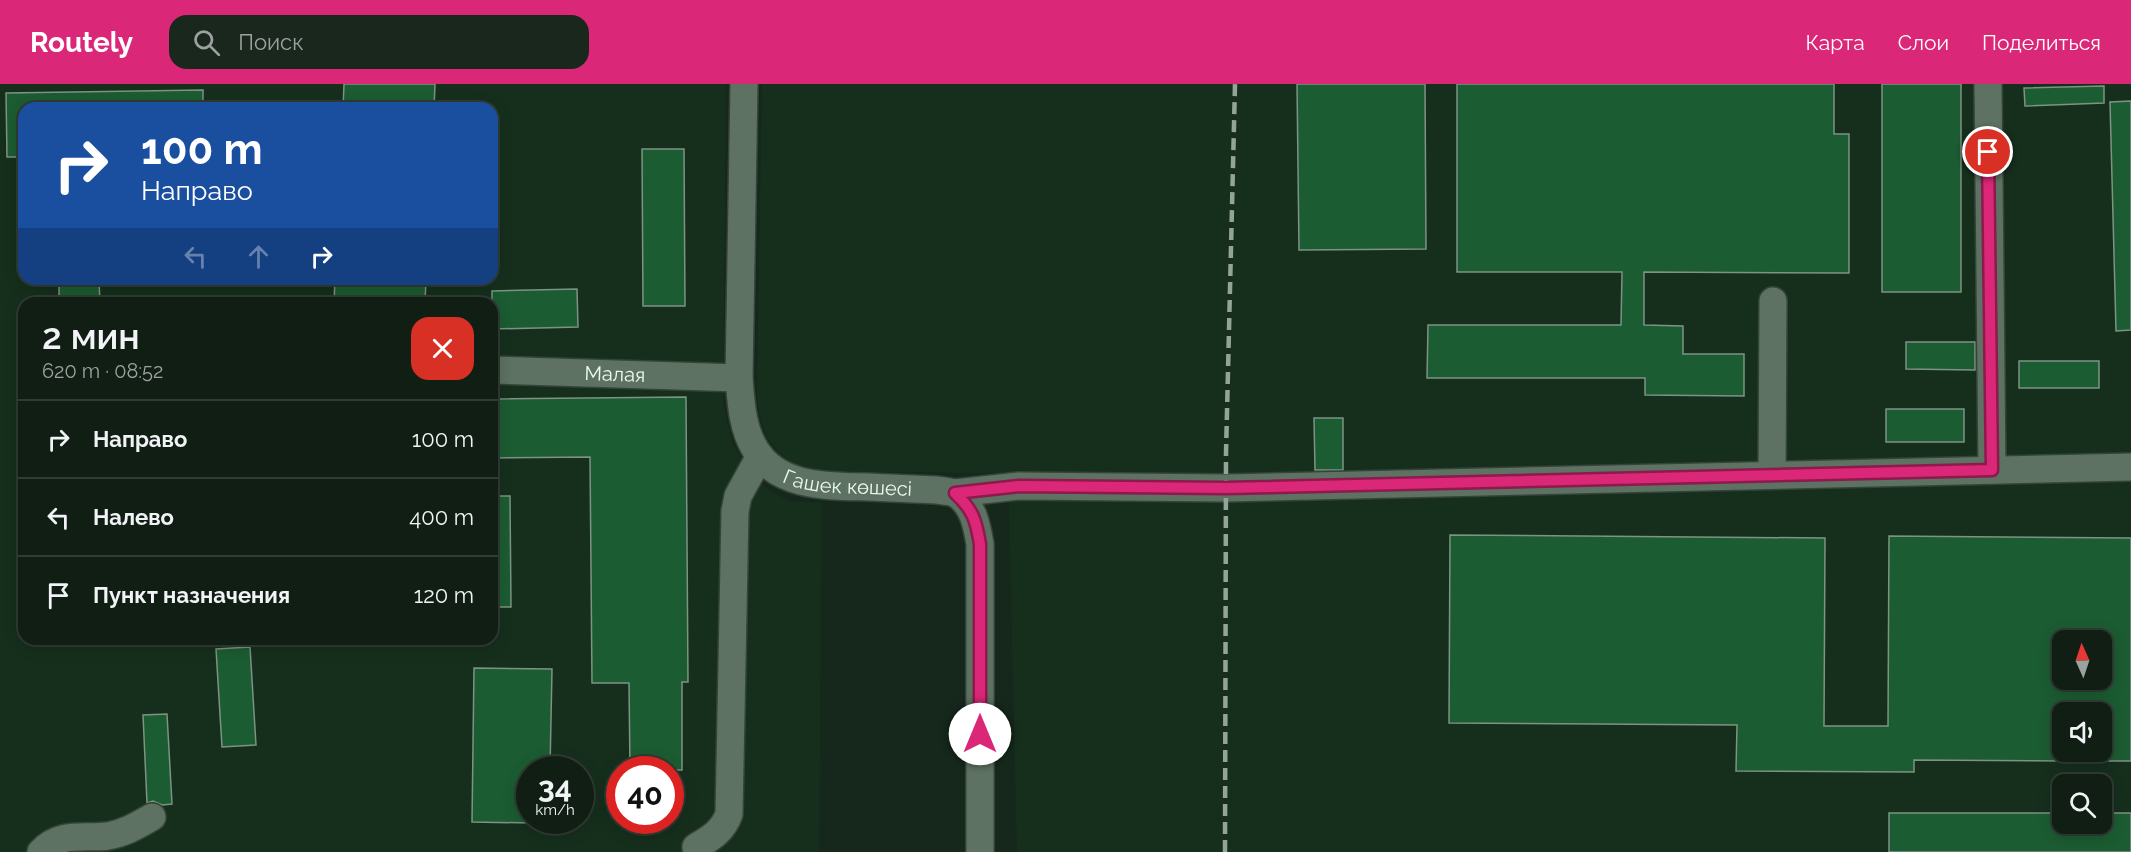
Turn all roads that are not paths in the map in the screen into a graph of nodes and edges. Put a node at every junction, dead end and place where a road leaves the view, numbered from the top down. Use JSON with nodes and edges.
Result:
{"nodes":[{"id":1,"x":744,"y":84,"type":"edge"},
{"id":2,"x":1988,"y":84,"type":"edge"},
{"id":3,"x":1773,"y":301,"type":"dead end"},
{"id":4,"x":498,"y":370,"type":"edge"},
{"id":5,"x":739,"y":378,"type":"junction"},
{"id":6,"x":759,"y":456,"type":"junction"},
{"id":7,"x":2131,"y":466,"type":"edge"},
{"id":8,"x":1992,"y":470,"type":"junction"},
{"id":9,"x":1772,"y":475,"type":"junction"},
{"id":10,"x":955,"y":493,"type":"junction"},
{"id":11,"x":152,"y":817,"type":"dead end"},
{"id":12,"x":98,"y":844,"type":"edge"},
{"id":13,"x":696,"y":847,"type":"dead end"},
{"id":14,"x":41,"y":852,"type":"edge"},
{"id":15,"x":980,"y":852,"type":"edge"}],
"edges":[{"from":1,"to":5,"type":"street","name":"Гашек көшесі"},
{"from":2,"to":8,"type":"street"},
{"from":3,"to":9,"type":"street"},
{"from":4,"to":5,"type":"street","name":"Малая"},
{"from":5,"to":6,"type":"street","name":"Гашек көшесі"},
{"from":6,"to":10,"type":"street","name":"Гашек көшесі"},
{"from":6,"to":13,"type":"street"},
{"from":7,"to":8,"type":"street","name":"Гашек көшесі"},
{"from":8,"to":9,"type":"street","name":"Гашек көшесі"},
{"from":9,"to":10,"type":"street","name":"Гашек көшесі"},
{"from":10,"to":15,"type":"street"},
{"from":11,"to":12,"type":"street"},
{"from":12,"to":14,"type":"street"}]}
